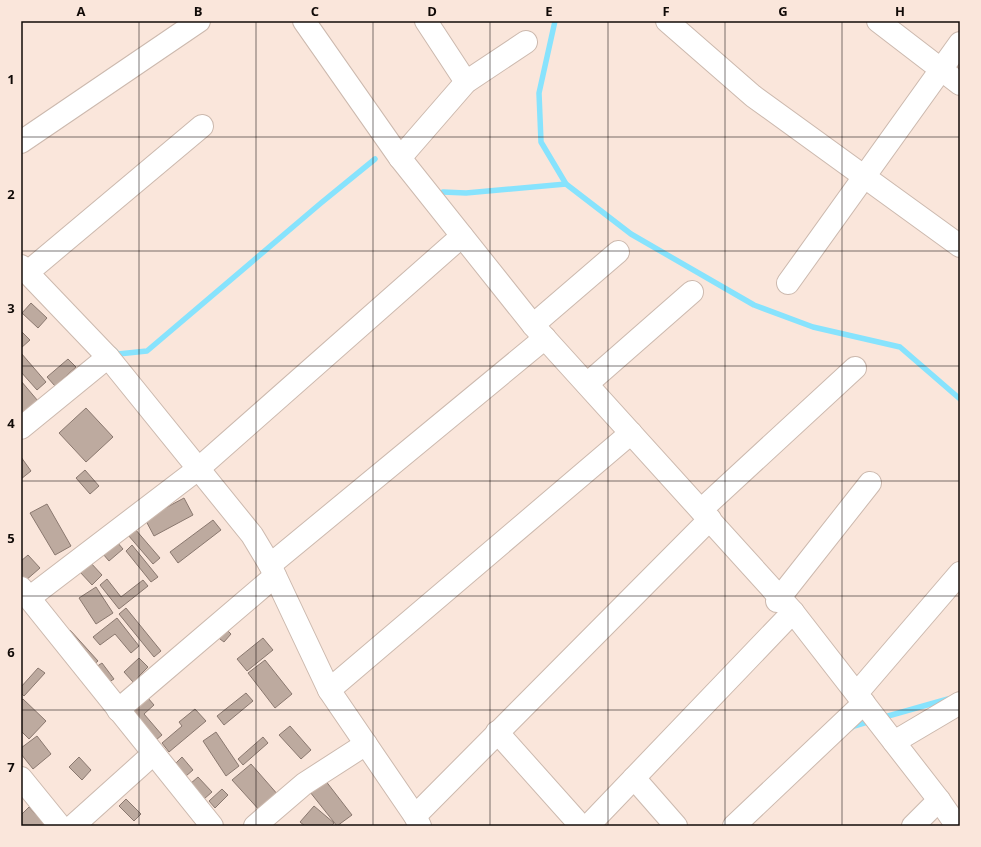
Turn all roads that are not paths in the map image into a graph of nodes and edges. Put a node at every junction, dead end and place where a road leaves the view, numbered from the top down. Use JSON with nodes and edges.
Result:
{"nodes":[{"id":1,"x":199,"y":21,"type":"edge"},
{"id":2,"x":304,"y":21,"type":"edge"},
{"id":3,"x":426,"y":21,"type":"edge"},
{"id":4,"x":668,"y":21,"type":"edge"},
{"id":5,"x":878,"y":21,"type":"edge"},
{"id":6,"x":526,"y":42,"type":"dead end"},
{"id":7,"x":960,"y":43,"type":"edge"},
{"id":8,"x":941,"y":70,"type":"junction"},
{"id":9,"x":466,"y":82,"type":"junction"},
{"id":10,"x":960,"y":84,"type":"edge"},
{"id":11,"x":202,"y":126,"type":"dead end"},
{"id":12,"x":21,"y":142,"type":"edge"},
{"id":13,"x":400,"y":158,"type":"junction"},
{"id":14,"x":864,"y":176,"type":"junction"},
{"id":15,"x":462,"y":236,"type":"junction"},
{"id":16,"x":960,"y":246,"type":"edge"},
{"id":17,"x":618,"y":252,"type":"dead end"},
{"id":18,"x":24,"y":269,"type":"edge"},
{"id":19,"x":788,"y":283,"type":"dead end"},
{"id":20,"x":692,"y":292,"type":"dead end"},
{"id":21,"x":539,"y":332,"type":"junction"},
{"id":22,"x":108,"y":357,"type":"junction"},
{"id":23,"x":855,"y":368,"type":"dead end"},
{"id":24,"x":587,"y":384,"type":"junction"},
{"id":25,"x":21,"y":428,"type":"edge"},
{"id":26,"x":631,"y":433,"type":"junction"},
{"id":27,"x":198,"y":469,"type":"junction"},
{"id":28,"x":870,"y":483,"type":"dead end"},
{"id":29,"x":706,"y":515,"type":"junction"},
{"id":30,"x":273,"y":571,"type":"junction"},
{"id":31,"x":960,"y":573,"type":"edge"},
{"id":32,"x":25,"y":593,"type":"edge"},
{"id":33,"x":783,"y":603,"type":"junction"},
{"id":34,"x":329,"y":690,"type":"junction"},
{"id":35,"x":860,"y":698,"type":"junction"},
{"id":36,"x":960,"y":703,"type":"edge"},
{"id":37,"x":118,"y":710,"type":"junction"},
{"id":38,"x":498,"y":732,"type":"junction"},
{"id":39,"x":894,"y":742,"type":"junction"},
{"id":40,"x":366,"y":744,"type":"junction"},
{"id":41,"x":153,"y":754,"type":"junction"},
{"id":42,"x":21,"y":778,"type":"edge"},
{"id":43,"x":634,"y":778,"type":"junction"},
{"id":44,"x":940,"y":800,"type":"junction"},
{"id":45,"x":417,"y":821,"type":"edge"},
{"id":46,"x":60,"y":826,"type":"edge"},
{"id":47,"x":73,"y":826,"type":"edge"},
{"id":48,"x":212,"y":826,"type":"edge"},
{"id":49,"x":254,"y":826,"type":"edge"},
{"id":50,"x":581,"y":826,"type":"edge"},
{"id":51,"x":588,"y":826,"type":"edge"},
{"id":52,"x":676,"y":826,"type":"edge"},
{"id":53,"x":734,"y":826,"type":"edge"},
{"id":54,"x":913,"y":826,"type":"edge"},
{"id":55,"x":957,"y":826,"type":"edge"}],
"edges":[{"from":1,"to":12,"type":"street"},
{"from":2,"to":13,"type":"street"},
{"from":3,"to":9,"type":"street"},
{"from":4,"to":14,"type":"street"},
{"from":5,"to":8,"type":"street"},
{"from":6,"to":9,"type":"street"},
{"from":7,"to":8,"type":"street"},
{"from":8,"to":10,"type":"street"},
{"from":8,"to":14,"type":"street"},
{"from":9,"to":13,"type":"street"},
{"from":11,"to":18,"type":"street"},
{"from":13,"to":15,"type":"street"},
{"from":14,"to":16,"type":"street"},
{"from":14,"to":19,"type":"street"},
{"from":15,"to":21,"type":"street"},
{"from":15,"to":27,"type":"street"},
{"from":17,"to":21,"type":"street"},
{"from":18,"to":22,"type":"street"},
{"from":20,"to":24,"type":"street"},
{"from":21,"to":24,"type":"street"},
{"from":21,"to":30,"type":"street"},
{"from":22,"to":25,"type":"street"},
{"from":22,"to":27,"type":"street"},
{"from":23,"to":29,"type":"street"},
{"from":24,"to":26,"type":"street"},
{"from":26,"to":29,"type":"street"},
{"from":26,"to":34,"type":"street"},
{"from":27,"to":30,"type":"street"},
{"from":27,"to":32,"type":"street"},
{"from":28,"to":33,"type":"street"},
{"from":29,"to":33,"type":"street"},
{"from":29,"to":38,"type":"street"},
{"from":30,"to":34,"type":"street"},
{"from":30,"to":37,"type":"street"},
{"from":31,"to":35,"type":"street"},
{"from":32,"to":37,"type":"street"},
{"from":33,"to":35,"type":"street"},
{"from":33,"to":43,"type":"street"},
{"from":34,"to":40,"type":"street"},
{"from":35,"to":39,"type":"street"},
{"from":35,"to":53,"type":"street"},
{"from":36,"to":39,"type":"street"},
{"from":37,"to":41,"type":"street"},
{"from":38,"to":45,"type":"street"},
{"from":38,"to":50,"type":"street"},
{"from":39,"to":44,"type":"street"},
{"from":40,"to":45,"type":"street"},
{"from":40,"to":49,"type":"street"},
{"from":41,"to":47,"type":"street"},
{"from":41,"to":48,"type":"street"},
{"from":42,"to":46,"type":"street"},
{"from":43,"to":51,"type":"street"},
{"from":43,"to":52,"type":"street"},
{"from":44,"to":54,"type":"street"},
{"from":44,"to":55,"type":"street"}]}
